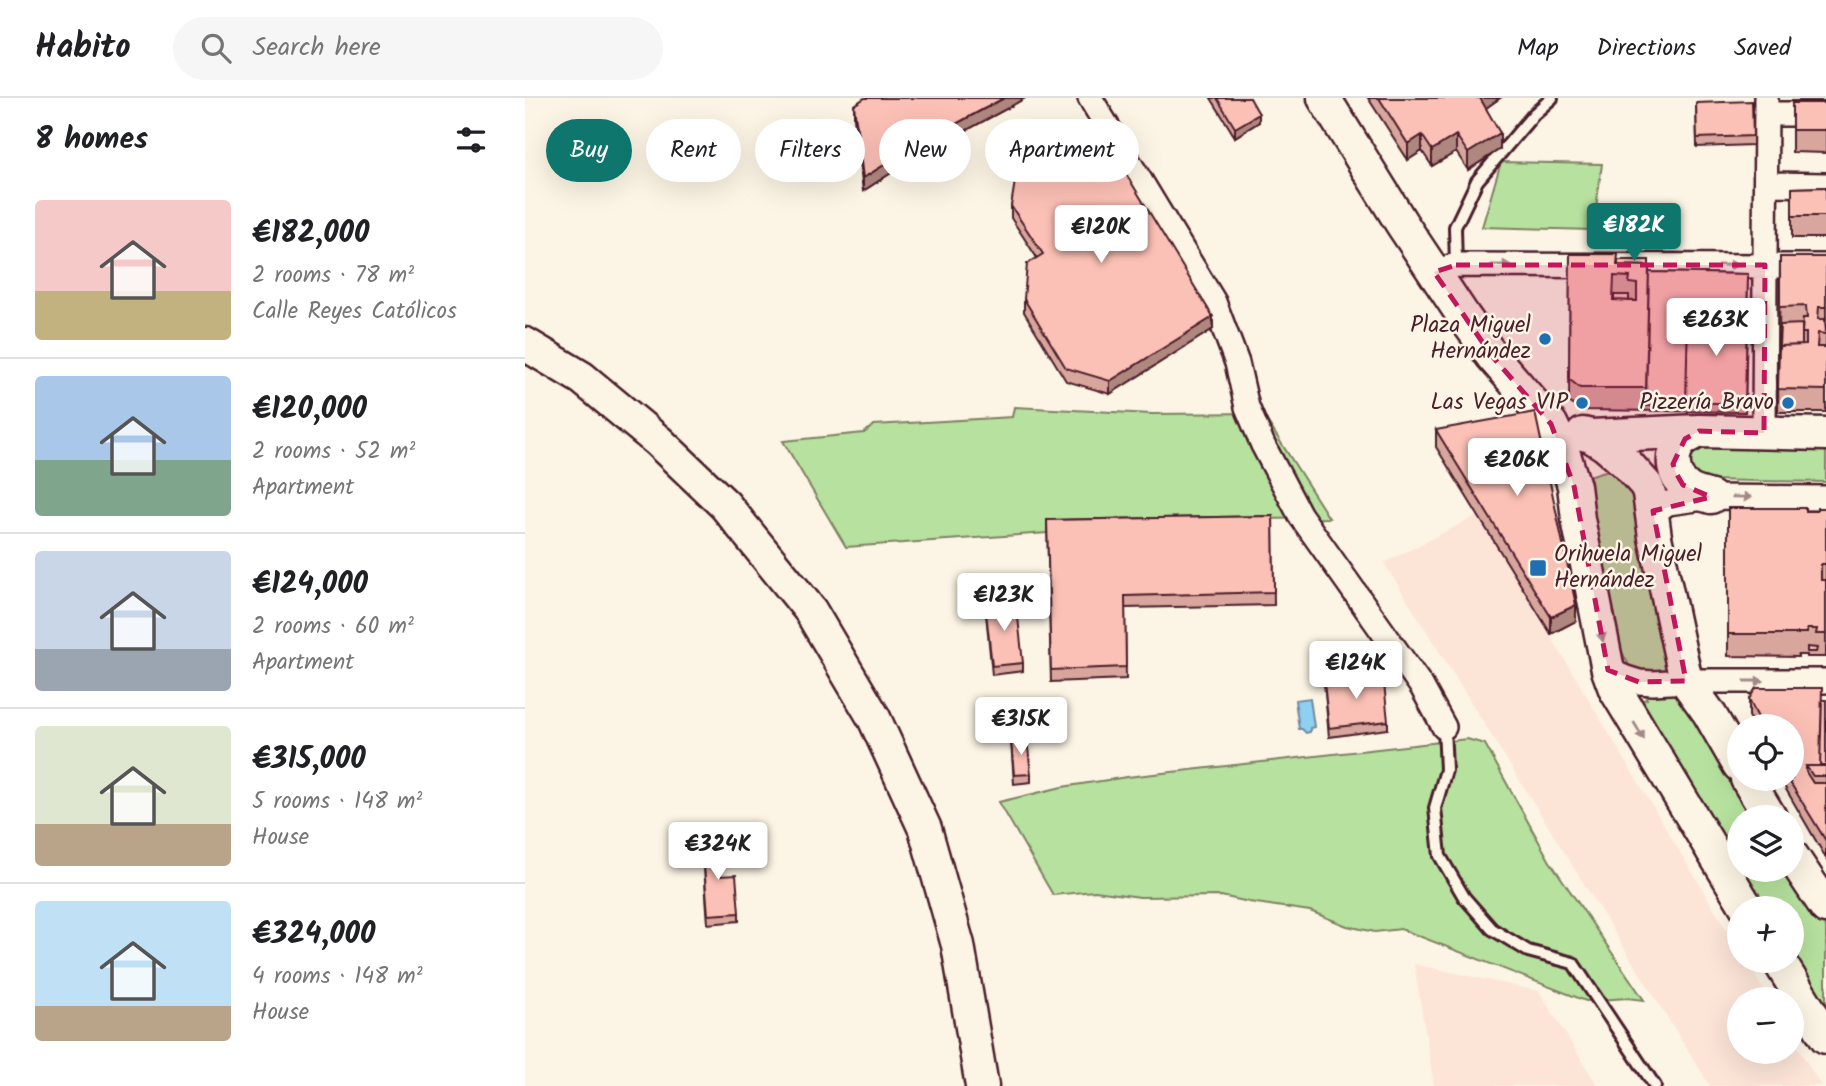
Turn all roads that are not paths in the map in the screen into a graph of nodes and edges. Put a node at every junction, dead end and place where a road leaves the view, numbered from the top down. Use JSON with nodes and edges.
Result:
{"nodes":[{"id":1,"x":1090,"y":98,"type":"edge"},
{"id":2,"x":1324,"y":98,"type":"edge"},
{"id":3,"x":1552,"y":98,"type":"edge"},
{"id":4,"x":1766,"y":106,"type":"edge"},
{"id":5,"x":1826,"y":114,"type":"edge"},
{"id":6,"x":1766,"y":184,"type":"junction"},
{"id":7,"x":1826,"y":185,"type":"edge"},
{"id":8,"x":1765,"y":265,"type":"junction"},
{"id":9,"x":1826,"y":266,"type":"edge"},
{"id":10,"x":1445,"y":268,"type":"junction"},
{"id":11,"x":525,"y":344,"type":"edge"},
{"id":12,"x":1551,"y":424,"type":"junction"},
{"id":13,"x":1699,"y":431,"type":"junction"},
{"id":14,"x":1764,"y":433,"type":"junction"},
{"id":15,"x":1826,"y":434,"type":"edge"},
{"id":16,"x":1591,"y":436,"type":"junction"},
{"id":17,"x":1623,"y":461,"type":"junction"},
{"id":18,"x":1574,"y":486,"type":"junction"},
{"id":19,"x":1711,"y":497,"type":"junction"},
{"id":20,"x":1826,"y":498,"type":"edge"},
{"id":21,"x":1653,"y":513,"type":"junction"},
{"id":22,"x":1608,"y":670,"type":"junction"},
{"id":23,"x":1686,"y":681,"type":"junction"},
{"id":24,"x":1826,"y":681,"type":"edge"},
{"id":25,"x":1444,"y":727,"type":"joint"},
{"id":26,"x":1727,"y":744,"type":"edge"},
{"id":27,"x":1804,"y":873,"type":"edge"},
{"id":28,"x":1740,"y":896,"type":"edge"},
{"id":29,"x":1824,"y":901,"type":"edge"},
{"id":30,"x":1786,"y":973,"type":"edge"},
{"id":31,"x":1826,"y":1037,"type":"edge"},
{"id":32,"x":982,"y":1086,"type":"edge"},
{"id":33,"x":1655,"y":1086,"type":"edge"}],
"edges":[{"from":1,"to":25,"type":"street"},
{"from":2,"to":10,"type":"street"},
{"from":3,"to":10,"type":"lane"},
{"from":4,"to":5,"type":"street"},
{"from":4,"to":6,"type":"street"},
{"from":6,"to":7,"type":"street"},
{"from":6,"to":8,"type":"street"},
{"from":8,"to":9,"type":"street"},
{"from":10,"to":8,"type":"street","one_way":true},
{"from":8,"to":14,"type":"street"},
{"from":10,"to":12,"type":"street"},
{"from":11,"to":32,"type":"street"},
{"from":12,"to":16,"type":"street"},
{"from":12,"to":18,"type":"street"},
{"from":13,"to":14,"type":"street"},
{"from":13,"to":16,"type":"street"},
{"from":13,"to":19,"type":"street"},
{"from":14,"to":15,"type":"street"},
{"from":16,"to":17,"type":"street"},
{"from":17,"to":18,"type":"street"},
{"from":17,"to":21,"type":"street"},
{"from":18,"to":22,"type":"street","one_way":true},
{"from":19,"to":20,"type":"street","one_way":true},
{"from":19,"to":21,"type":"street"},
{"from":21,"to":23,"type":"street"},
{"from":22,"to":23,"type":"street"},
{"from":22,"to":28,"type":"street","one_way":true},
{"from":23,"to":24,"type":"street","one_way":true},
{"from":23,"to":26,"type":"street"},
{"from":25,"to":33,"type":"lane"},
{"from":27,"to":29,"type":"street"},
{"from":30,"to":31,"type":"street"}]}
